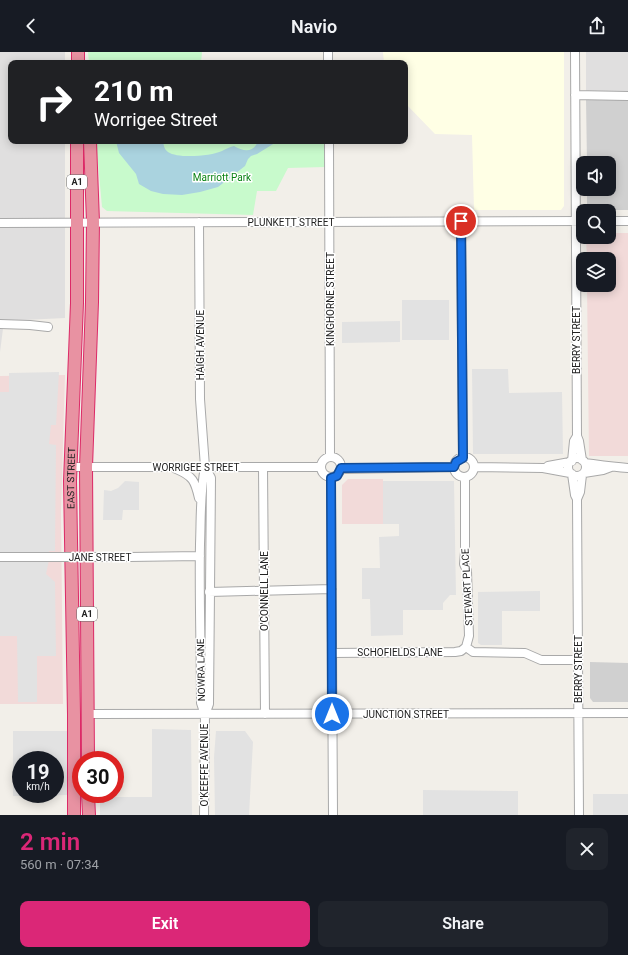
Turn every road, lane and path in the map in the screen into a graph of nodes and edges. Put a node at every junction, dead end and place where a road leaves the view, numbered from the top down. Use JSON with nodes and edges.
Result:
{"nodes":[{"id":1,"x":575,"y":52,"type":"edge"},
{"id":2,"x":575,"y":95,"type":"junction"},
{"id":3,"x":628,"y":96,"type":"edge"},
{"id":4,"x":76,"y":144,"type":"edge"},
{"id":5,"x":90,"y":144,"type":"edge"},
{"id":6,"x":329,"y":144,"type":"edge"},
{"id":7,"x":578,"y":204,"type":"edge"},
{"id":8,"x":461,"y":221,"type":"junction"},
{"id":9,"x":576,"y":221,"type":"edge"},
{"id":10,"x":616,"y":221,"type":"edge"},
{"id":11,"x":628,"y":221,"type":"edge"},
{"id":12,"x":93,"y":222,"type":"junction"},
{"id":13,"x":199,"y":222,"type":"junction"},
{"id":14,"x":329,"y":222,"type":"junction"},
{"id":15,"x":0,"y":223,"type":"edge"},
{"id":16,"x":77,"y":223,"type":"junction"},
{"id":17,"x":579,"y":244,"type":"edge"},
{"id":18,"x":0,"y":324,"type":"edge"},
{"id":19,"x":48,"y":327,"type":"dead end"},
{"id":20,"x":577,"y":436,"type":"junction"},
{"id":21,"x":330,"y":458,"type":"junction"},
{"id":22,"x":463,"y":458,"type":"junction"},
{"id":23,"x":571,"y":461,"type":"junction"},
{"id":24,"x":583,"y":462,"type":"junction"},
{"id":25,"x":70,"y":467,"type":"junction"},
{"id":26,"x":86,"y":467,"type":"junction"},
{"id":27,"x":173,"y":467,"type":"junction"},
{"id":28,"x":205,"y":467,"type":"junction"},
{"id":29,"x":263,"y":467,"type":"junction"},
{"id":30,"x":321,"y":467,"type":"junction"},
{"id":31,"x":454,"y":467,"type":"junction"},
{"id":32,"x":474,"y":467,"type":"junction"},
{"id":33,"x":341,"y":468,"type":"junction"},
{"id":34,"x":543,"y":468,"type":"junction"},
{"id":35,"x":611,"y":468,"type":"junction"},
{"id":36,"x":628,"y":468,"type":"edge"},
{"id":37,"x":571,"y":473,"type":"junction"},
{"id":38,"x":583,"y":474,"type":"junction"},
{"id":39,"x":465,"y":477,"type":"junction"},
{"id":40,"x":331,"y":478,"type":"junction"},
{"id":41,"x":577,"y":499,"type":"junction"},
{"id":42,"x":201,"y":507,"type":"junction"},
{"id":43,"x":210,"y":535,"type":"junction"},
{"id":44,"x":200,"y":556,"type":"junction"},
{"id":45,"x":0,"y":557,"type":"edge"},
{"id":46,"x":210,"y":576,"type":"junction"},
{"id":47,"x":263,"y":590,"type":"junction"},
{"id":48,"x":332,"y":590,"type":"junction"},
{"id":49,"x":209,"y":592,"type":"junction"},
{"id":50,"x":466,"y":647,"type":"junction"},
{"id":51,"x":332,"y":653,"type":"junction"},
{"id":52,"x":578,"y":660,"type":"junction"},
{"id":53,"x":579,"y":713,"type":"junction"},
{"id":54,"x":628,"y":713,"type":"edge"},
{"id":55,"x":87,"y":714,"type":"junction"},
{"id":56,"x":264,"y":714,"type":"junction"},
{"id":57,"x":332,"y":714,"type":"junction"},
{"id":58,"x":205,"y":715,"type":"junction"},
{"id":59,"x":88,"y":751,"type":"edge"},
{"id":60,"x":88,"y":803,"type":"edge"},
{"id":61,"x":74,"y":815,"type":"edge"},
{"id":62,"x":89,"y":815,"type":"edge"},
{"id":63,"x":204,"y":815,"type":"edge"},
{"id":64,"x":333,"y":815,"type":"edge"},
{"id":65,"x":579,"y":815,"type":"edge"}],
"edges":[{"from":1,"to":2,"type":"street","name":"BERRY STREET"},
{"from":2,"to":3,"type":"street"},
{"from":2,"to":7,"type":"street","name":"BERRY STREET"},
{"from":4,"to":16,"type":"highway","name":"EAST STREET","number":"A1"},
{"from":5,"to":12,"type":"highway","name":"EAST STREET","number":"A1"},
{"from":6,"to":14,"type":"street","name":"KINGHORNE STREET"},
{"from":8,"to":9,"type":"street","name":"PLUNKETT STREET"},
{"from":8,"to":14,"type":"street","name":"PLUNKETT STREET"},
{"from":8,"to":22,"type":"street"},
{"from":10,"to":11,"type":"street"},
{"from":12,"to":13,"type":"street","name":"PLUNKETT STREET"},
{"from":12,"to":16,"type":"street","name":"PLUNKETT STREET"},
{"from":12,"to":26,"type":"highway","name":"EAST STREET","number":"A1"},
{"from":13,"to":14,"type":"street","name":"PLUNKETT STREET"},
{"from":13,"to":28,"type":"street","name":"HAIGH AVENUE"},
{"from":14,"to":21,"type":"street","name":"KINGHORNE STREET"},
{"from":15,"to":16,"type":"street","name":"PLUNKETT STREET"},
{"from":16,"to":25,"type":"highway","name":"EAST STREET","number":"A1"},
{"from":17,"to":20,"type":"street","name":"BERRY STREET"},
{"from":18,"to":19,"type":"street"},
{"from":20,"to":23,"type":"street","name":"BERRY STREET"},
{"from":20,"to":24,"type":"street","name":"BERRY STREET"},
{"from":21,"to":30,"type":"street"},
{"from":21,"to":33,"type":"street"},
{"from":22,"to":31,"type":"street"},
{"from":22,"to":32,"type":"street"},
{"from":23,"to":24,"type":"street"},
{"from":23,"to":34,"type":"street"},
{"from":23,"to":37,"type":"street"},
{"from":24,"to":35,"type":"street"},
{"from":24,"to":38,"type":"street"},
{"from":25,"to":26,"type":"street","name":"WORRIGEE STREET"},
{"from":25,"to":61,"type":"highway","name":"EAST STREET","number":"A1"},
{"from":26,"to":27,"type":"street","name":"WORRIGEE STREET"},
{"from":26,"to":55,"type":"highway","name":"EAST STREET","number":"A1"},
{"from":27,"to":28,"type":"street","name":"WORRIGEE STREET"},
{"from":27,"to":42,"type":"street","name":"NOWRA LANE"},
{"from":28,"to":29,"type":"street","name":"WORRIGEE STREET"},
{"from":28,"to":42,"type":"street","name":"NOWRA LANE"},
{"from":28,"to":43,"type":"street","name":"NOWRA LANE"},
{"from":29,"to":30,"type":"street","name":"WORRIGEE STREET"},
{"from":29,"to":47,"type":"street","name":"O'CONNELL LANE"},
{"from":30,"to":40,"type":"street"},
{"from":31,"to":33,"type":"street"},
{"from":31,"to":39,"type":"street"},
{"from":32,"to":34,"type":"street"},
{"from":32,"to":39,"type":"street"},
{"from":33,"to":40,"type":"street"},
{"from":34,"to":37,"type":"street"},
{"from":35,"to":36,"type":"street"},
{"from":35,"to":38,"type":"street"},
{"from":37,"to":38,"type":"street"},
{"from":37,"to":41,"type":"street","name":"BERRY STREET"},
{"from":38,"to":41,"type":"street","name":"BERRY STREET"},
{"from":39,"to":50,"type":"street","name":"STEWART PLACE"},
{"from":40,"to":48,"type":"street"},
{"from":41,"to":52,"type":"street","name":"BERRY STREET"},
{"from":42,"to":44,"type":"street","name":"NOWRA LANE"},
{"from":43,"to":44,"type":"street","name":"NOWRA LANE"},
{"from":43,"to":46,"type":"street","name":"NOWRA LANE"},
{"from":44,"to":45,"type":"street","name":"JANE STREET","bridge":true},
{"from":44,"to":46,"type":"street","name":"NOWRA LANE"},
{"from":44,"to":58,"type":"street","name":"NOWRA LANE"},
{"from":46,"to":49,"type":"street","name":"NOWRA LANE"},
{"from":47,"to":48,"type":"street"},
{"from":47,"to":49,"type":"street"},
{"from":47,"to":56,"type":"street","name":"O'CONNELL LANE"},
{"from":48,"to":51,"type":"street"},
{"from":49,"to":58,"type":"street","name":"NOWRA LANE"},
{"from":50,"to":51,"type":"street","name":"SCHOFIELDS LANE"},
{"from":50,"to":52,"type":"street"},
{"from":51,"to":57,"type":"street"},
{"from":52,"to":53,"type":"street","name":"BERRY STREET"},
{"from":53,"to":54,"type":"street","name":"JUNCTION STREET"},
{"from":53,"to":57,"type":"street","name":"JUNCTION STREET"},
{"from":53,"to":65,"type":"street","name":"BERRY STREET"},
{"from":55,"to":58,"type":"street","name":"JUNCTION STREET"},
{"from":55,"to":59,"type":"highway","name":"EAST STREET","number":"A1"},
{"from":56,"to":57,"type":"street","name":"JUNCTION STREET"},
{"from":56,"to":58,"type":"street","name":"JUNCTION STREET"},
{"from":57,"to":64,"type":"street"},
{"from":58,"to":63,"type":"street","name":"O'KEEFFE AVENUE"},
{"from":60,"to":62,"type":"highway"}]}
